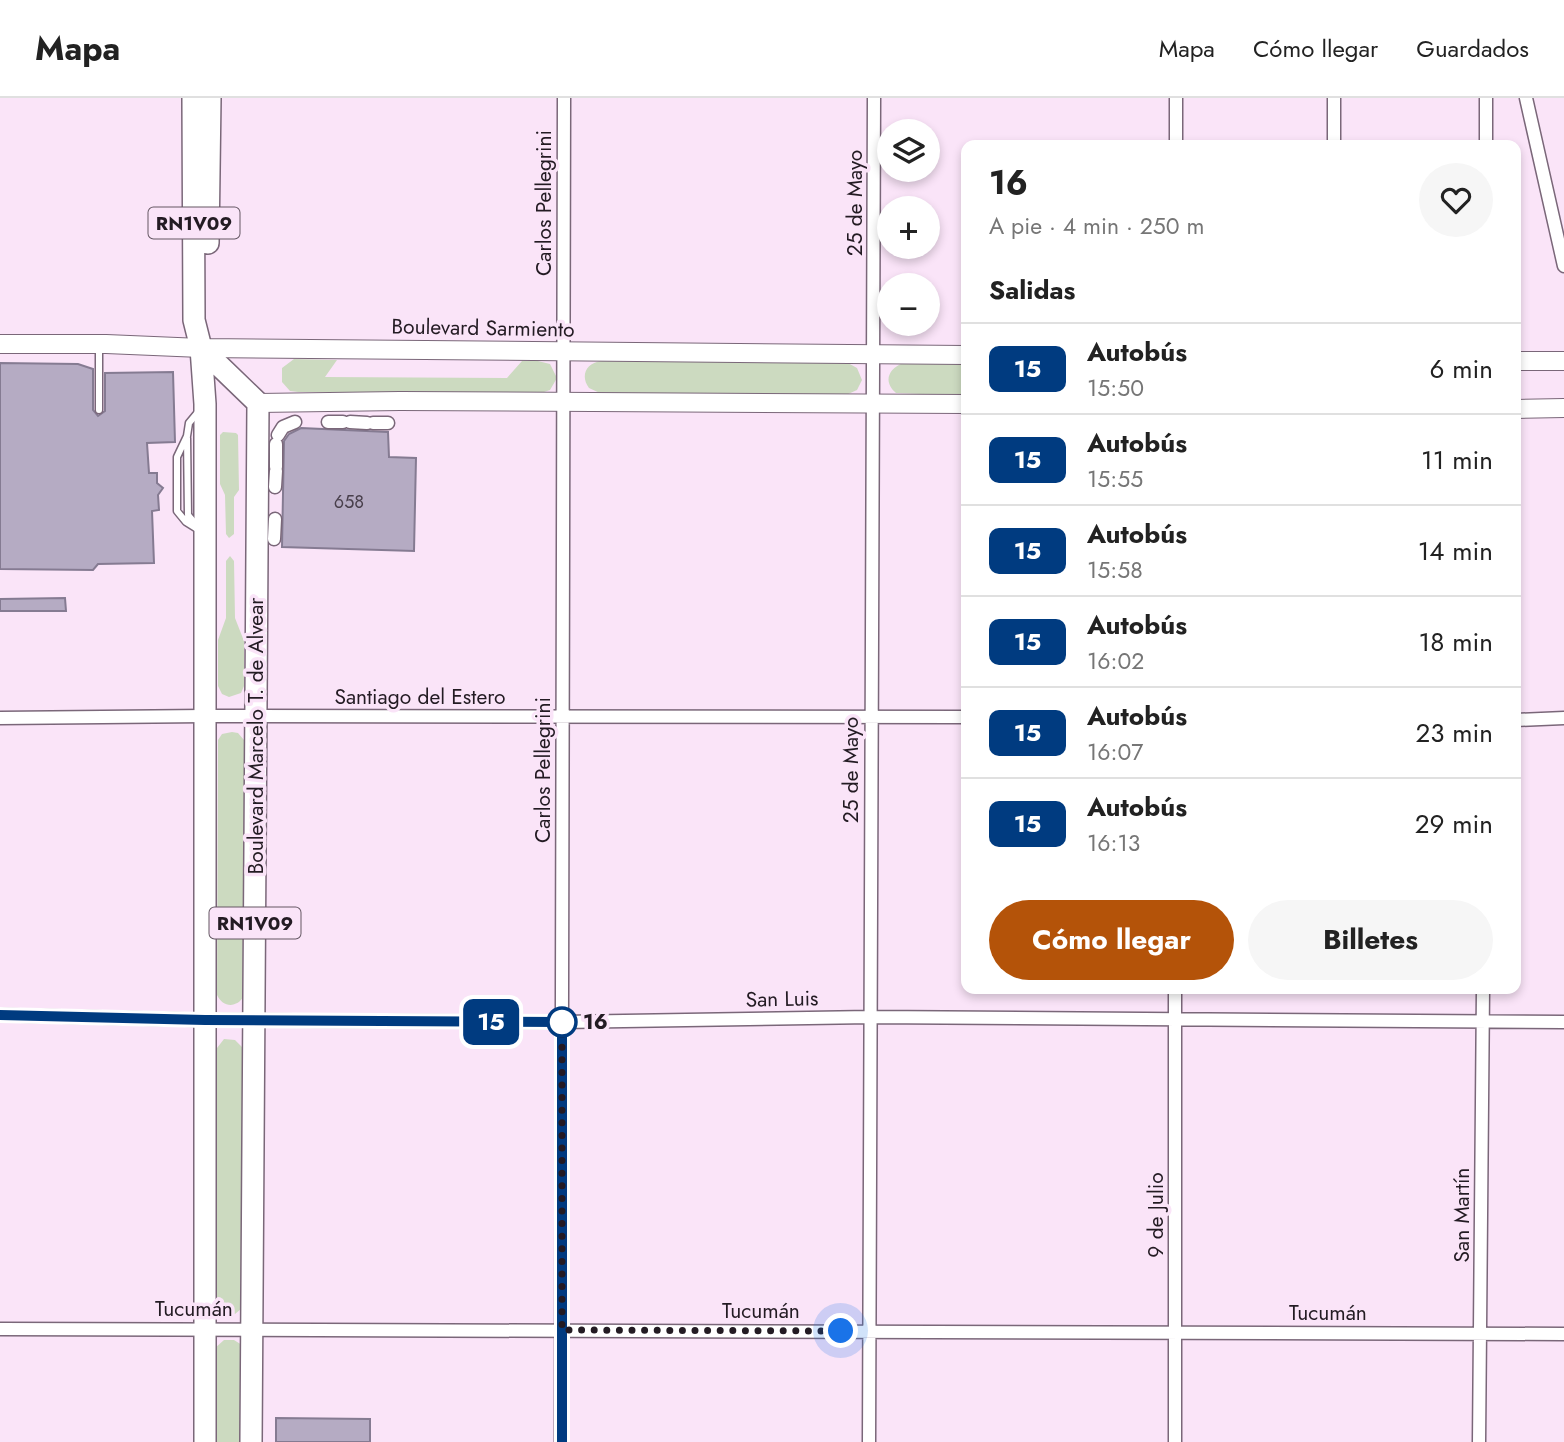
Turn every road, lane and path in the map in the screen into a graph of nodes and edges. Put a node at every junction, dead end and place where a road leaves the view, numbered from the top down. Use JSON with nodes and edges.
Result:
{"nodes":[{"id":1,"x":193,"y":98,"type":"edge"},
{"id":2,"x":210,"y":98,"type":"edge"},
{"id":3,"x":564,"y":98,"type":"edge"},
{"id":4,"x":874,"y":98,"type":"edge"},
{"id":5,"x":1176,"y":98,"type":"edge"},
{"id":6,"x":1334,"y":98,"type":"edge"},
{"id":7,"x":1486,"y":98,"type":"edge"},
{"id":8,"x":1526,"y":98,"type":"edge"},
{"id":9,"x":1176,"y":140,"type":"edge"},
{"id":10,"x":1334,"y":140,"type":"edge"},
{"id":11,"x":1486,"y":140,"type":"edge"},
{"id":12,"x":1564,"y":266,"type":"edge"},
{"id":13,"x":0,"y":344,"type":"edge"},
{"id":14,"x":201,"y":348,"type":"junction"},
{"id":15,"x":99,"y":352,"type":"dead end"},
{"id":16,"x":563,"y":352,"type":"junction"},
{"id":17,"x":874,"y":355,"type":"junction"},
{"id":18,"x":961,"y":355,"type":"edge"},
{"id":19,"x":1521,"y":361,"type":"edge"},
{"id":20,"x":1564,"y":361,"type":"edge"},
{"id":21,"x":562,"y":402,"type":"junction"},
{"id":22,"x":258,"y":403,"type":"junction"},
{"id":23,"x":205,"y":404,"type":"junction"},
{"id":24,"x":874,"y":404,"type":"junction"},
{"id":25,"x":961,"y":404,"type":"edge"},
{"id":26,"x":1564,"y":408,"type":"edge"},
{"id":27,"x":1521,"y":409,"type":"edge"},
{"id":28,"x":99,"y":410,"type":"dead end"},
{"id":29,"x":295,"y":422,"type":"dead end"},
{"id":30,"x":328,"y":422,"type":"dead end"},
{"id":31,"x":388,"y":423,"type":"dead end"},
{"id":32,"x":187,"y":436,"type":"junction"},
{"id":33,"x":205,"y":451,"type":"junction"},
{"id":34,"x":188,"y":467,"type":"junction"},
{"id":35,"x":275,"y":487,"type":"dead end"},
{"id":36,"x":275,"y":519,"type":"dead end"},
{"id":37,"x":205,"y":534,"type":"junction"},
{"id":38,"x":274,"y":539,"type":"dead end"},
{"id":39,"x":205,"y":716,"type":"junction"},
{"id":40,"x":256,"y":716,"type":"junction"},
{"id":41,"x":563,"y":716,"type":"junction"},
{"id":42,"x":961,"y":717,"type":"edge"},
{"id":43,"x":870,"y":718,"type":"junction"},
{"id":44,"x":1564,"y":718,"type":"edge"},
{"id":45,"x":0,"y":719,"type":"edge"},
{"id":46,"x":1521,"y":720,"type":"edge"},
{"id":47,"x":1175,"y":994,"type":"edge"},
{"id":48,"x":1483,"y":994,"type":"edge"},
{"id":49,"x":0,"y":1015,"type":"edge"},
{"id":50,"x":870,"y":1017,"type":"junction"},
{"id":51,"x":1175,"y":1018,"type":"junction"},
{"id":52,"x":254,"y":1019,"type":"junction"},
{"id":53,"x":205,"y":1020,"type":"junction"},
{"id":54,"x":1482,"y":1021,"type":"junction"},
{"id":55,"x":562,"y":1022,"type":"junction"},
{"id":56,"x":1564,"y":1022,"type":"edge"},
{"id":57,"x":205,"y":1328,"type":"junction"},
{"id":58,"x":252,"y":1328,"type":"junction"},
{"id":59,"x":0,"y":1329,"type":"edge"},
{"id":60,"x":562,"y":1330,"type":"junction"},
{"id":61,"x":869,"y":1331,"type":"junction"},
{"id":62,"x":1175,"y":1332,"type":"junction"},
{"id":63,"x":1480,"y":1333,"type":"junction"},
{"id":64,"x":1564,"y":1334,"type":"edge"},
{"id":65,"x":205,"y":1442,"type":"edge"},
{"id":66,"x":251,"y":1442,"type":"edge"},
{"id":67,"x":562,"y":1442,"type":"edge"},
{"id":68,"x":869,"y":1442,"type":"edge"},
{"id":69,"x":1175,"y":1442,"type":"edge"},
{"id":70,"x":1479,"y":1442,"type":"edge"}],
"edges":[{"from":1,"to":14,"type":"main road","number":"RN1V09"},
{"from":2,"to":14,"type":"main road","number":"RN1V09"},
{"from":3,"to":16,"type":"street","name":"Carlos Pellegrini"},
{"from":4,"to":17,"type":"street","name":"25 de Mayo"},
{"from":5,"to":9,"type":"street"},
{"from":6,"to":10,"type":"street"},
{"from":7,"to":11,"type":"street"},
{"from":8,"to":12,"type":"street"},
{"from":13,"to":14,"type":"main road","name":"Boulevard Sarmiento"},
{"from":14,"to":16,"type":"main road","name":"Boulevard Sarmiento"},
{"from":14,"to":22,"type":"main road"},
{"from":14,"to":23,"type":"main road","number":"RN1V09"},
{"from":15,"to":28,"type":"lane"},
{"from":16,"to":17,"type":"main road","name":"Boulevard Sarmiento"},
{"from":16,"to":21,"type":"street","name":"Carlos Pellegrini"},
{"from":17,"to":18,"type":"main road","name":"Boulevard Sarmiento"},
{"from":17,"to":24,"type":"street","name":"25 de Mayo"},
{"from":19,"to":20,"type":"main road"},
{"from":21,"to":22,"type":"main road"},
{"from":21,"to":24,"type":"main road"},
{"from":21,"to":41,"type":"street","name":"Carlos Pellegrini"},
{"from":22,"to":40,"type":"main road","name":"Boulevard Marcelo T. de Alvear","number":"RN1V09"},
{"from":23,"to":32,"type":"lane"},
{"from":23,"to":33,"type":"main road","number":"RN1V09"},
{"from":24,"to":25,"type":"main road"},
{"from":24,"to":43,"type":"street","name":"25 de Mayo"},
{"from":26,"to":27,"type":"main road"},
{"from":29,"to":35,"type":"street"},
{"from":30,"to":31,"type":"street"},
{"from":32,"to":34,"type":"lane"},
{"from":32,"to":37,"type":"lane"},
{"from":33,"to":34,"type":"lane"},
{"from":33,"to":37,"type":"main road","number":"RN1V09"},
{"from":34,"to":37,"type":"lane"},
{"from":36,"to":38,"type":"street"},
{"from":37,"to":39,"type":"main road","number":"RN1V09"},
{"from":39,"to":40,"type":"street","name":"Santiago del Estero"},
{"from":39,"to":45,"type":"street","name":"Santiago del Estero"},
{"from":39,"to":53,"type":"main road","number":"RN1V09"},
{"from":40,"to":41,"type":"street","name":"Santiago del Estero"},
{"from":40,"to":52,"type":"main road","name":"Boulevard Marcelo T. de Alvear","number":"RN1V09"},
{"from":41,"to":43,"type":"street","name":"Santiago del Estero"},
{"from":41,"to":55,"type":"street","name":"Carlos Pellegrini"},
{"from":42,"to":43,"type":"street","name":"Santiago del Estero"},
{"from":43,"to":50,"type":"street","name":"25 de Mayo"},
{"from":44,"to":46,"type":"street"},
{"from":47,"to":51,"type":"street","name":"9 de Julio"},
{"from":48,"to":54,"type":"street","name":"San Martín"},
{"from":49,"to":53,"type":"street","name":"San Luis"},
{"from":50,"to":51,"type":"street","name":"San Luis"},
{"from":50,"to":55,"type":"street","name":"San Luis"},
{"from":50,"to":61,"type":"street","name":"25 de Mayo"},
{"from":51,"to":54,"type":"street","name":"San Luis"},
{"from":51,"to":62,"type":"street","name":"9 de Julio"},
{"from":52,"to":53,"type":"street","name":"San Luis"},
{"from":52,"to":55,"type":"street","name":"San Luis"},
{"from":52,"to":58,"type":"main road","name":"Boulevard Marcelo T. de Alvear","number":"RN1V09"},
{"from":53,"to":57,"type":"main road","number":"RN1V09"},
{"from":54,"to":56,"type":"street","name":"San Luis"},
{"from":54,"to":63,"type":"street","name":"San Martín"},
{"from":55,"to":60,"type":"street","name":"Carlos Pellegrini"},
{"from":57,"to":58,"type":"street","name":"Tucumán"},
{"from":57,"to":59,"type":"street","name":"Tucumán"},
{"from":57,"to":65,"type":"main road","number":"RN1V09"},
{"from":58,"to":60,"type":"street","name":"Tucumán"},
{"from":58,"to":66,"type":"main road","name":"Boulevard Marcelo T. de Alvear","number":"RN1V09"},
{"from":60,"to":61,"type":"street","name":"Tucumán"},
{"from":60,"to":67,"type":"street","name":"Carlos Pellegrini"},
{"from":61,"to":62,"type":"street","name":"Tucumán"},
{"from":61,"to":68,"type":"street","name":"25 de Mayo"},
{"from":62,"to":63,"type":"street","name":"Tucumán"},
{"from":62,"to":69,"type":"street","name":"9 de Julio"},
{"from":63,"to":64,"type":"street","name":"Tucumán"},
{"from":63,"to":70,"type":"street","name":"San Martín"}]}
